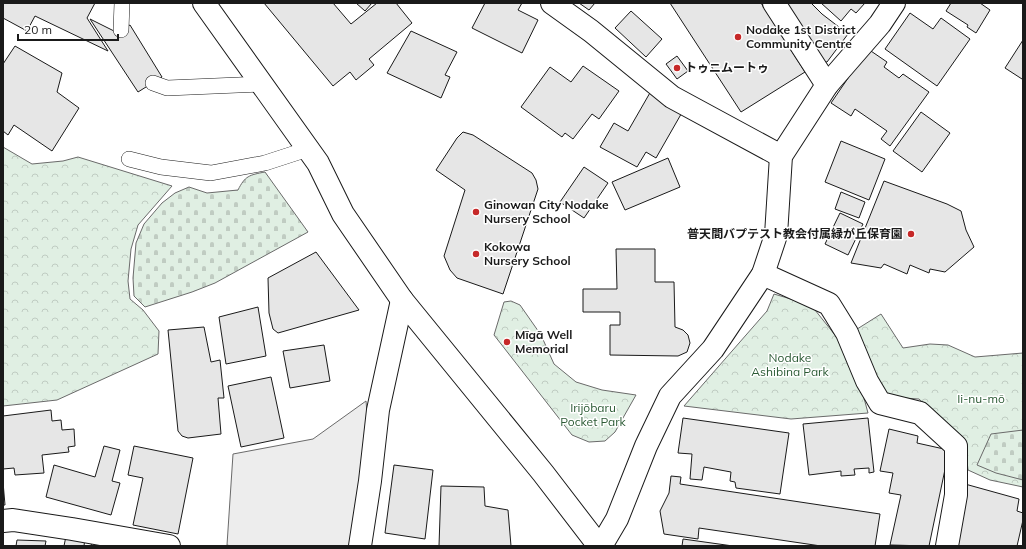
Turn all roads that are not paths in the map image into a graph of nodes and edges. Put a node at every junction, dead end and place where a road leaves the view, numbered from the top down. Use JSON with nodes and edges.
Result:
{"nodes":[{"id":1,"x":122,"y":3,"type":"edge"},
{"id":2,"x":204,"y":3,"type":"edge"},
{"id":3,"x":552,"y":3,"type":"edge"},
{"id":4,"x":774,"y":3,"type":"edge"},
{"id":5,"x":894,"y":3,"type":"edge"},
{"id":6,"x":121,"y":30,"type":"dead end"},
{"id":7,"x":153,"y":83,"type":"dead end"},
{"id":8,"x":261,"y":84,"type":"junction"},
{"id":9,"x":827,"y":85,"type":"junction"},
{"id":10,"x":308,"y":150,"type":"junction"},
{"id":11,"x":781,"y":156,"type":"junction"},
{"id":12,"x":129,"y":159,"type":"dead end"},
{"id":13,"x":763,"y":274,"type":"junction"},
{"id":14,"x":402,"y":300,"type":"junction"},
{"id":15,"x":3,"y":521,"type":"edge"},
{"id":16,"x":169,"y":546,"type":"edge"},
{"id":17,"x":360,"y":546,"type":"edge"},
{"id":18,"x":600,"y":546,"type":"edge"},
{"id":19,"x":947,"y":546,"type":"edge"}],
"edges":[{"from":1,"to":6,"type":"lane"},
{"from":2,"to":8,"type":"street"},
{"from":3,"to":11,"type":"street"},
{"from":4,"to":9,"type":"street"},
{"from":5,"to":9,"type":"street"},
{"from":7,"to":8,"type":"lane"},
{"from":8,"to":10,"type":"street"},
{"from":9,"to":11,"type":"street"},
{"from":10,"to":12,"type":"lane"},
{"from":10,"to":14,"type":"street"},
{"from":11,"to":13,"type":"street"},
{"from":13,"to":18,"type":"street"},
{"from":13,"to":19,"type":"street"},
{"from":14,"to":17,"type":"street"},
{"from":14,"to":18,"type":"street"},
{"from":15,"to":16,"type":"street"}]}
